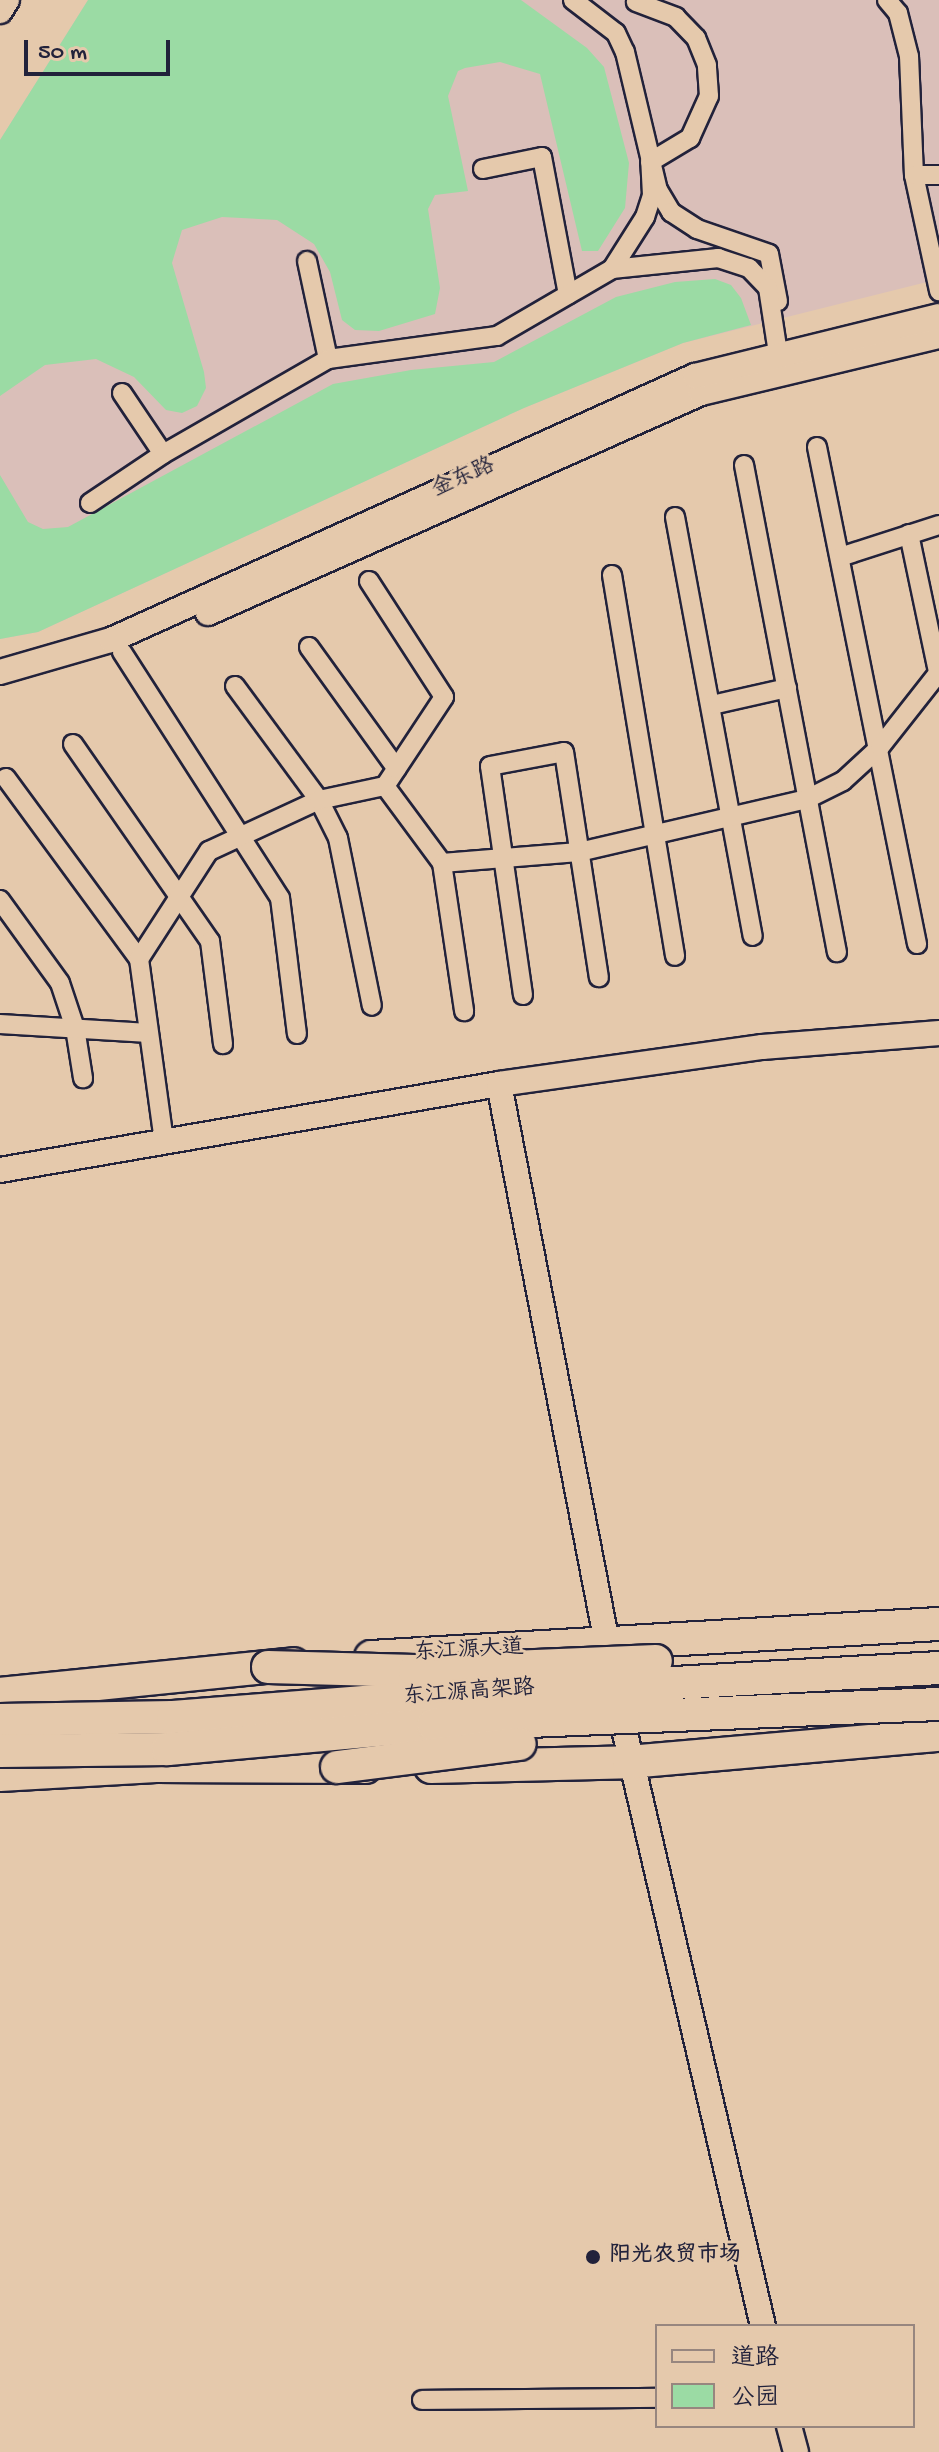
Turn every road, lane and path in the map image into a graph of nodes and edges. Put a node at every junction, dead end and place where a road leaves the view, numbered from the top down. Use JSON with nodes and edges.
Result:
{"nodes":[{"id":1,"x":7,"y":0,"type":"edge"},
{"id":2,"x":573,"y":0,"type":"edge"},
{"id":3,"x":887,"y":0,"type":"edge"},
{"id":4,"x":636,"y":1,"type":"edge"},
{"id":5,"x":0,"y":11,"type":"edge"},
{"id":6,"x":616,"y":33,"type":"junction"},
{"id":7,"x":650,"y":162,"type":"junction"},
{"id":8,"x":483,"y":169,"type":"dead end"},
{"id":9,"x":914,"y":175,"type":"junction"},
{"id":10,"x":939,"y":175,"type":"edge"},
{"id":11,"x":307,"y":261,"type":"dead end"},
{"id":12,"x":612,"y":269,"type":"junction"},
{"id":13,"x":939,"y":291,"type":"edge"},
{"id":14,"x":568,"y":295,"type":"junction"},
{"id":15,"x":939,"y":316,"type":"edge"},
{"id":16,"x":776,"y":319,"type":"junction"},
{"id":17,"x":939,"y":336,"type":"edge"},
{"id":18,"x":778,"y":353,"type":"junction"},
{"id":19,"x":328,"y":359,"type":"junction"},
{"id":20,"x":122,"y":393,"type":"dead end"},
{"id":21,"x":817,"y":447,"type":"dead end"},
{"id":22,"x":163,"y":454,"type":"junction"},
{"id":23,"x":744,"y":465,"type":"dead end"},
{"id":24,"x":90,"y":503,"type":"dead end"},
{"id":25,"x":675,"y":517,"type":"dead end"},
{"id":26,"x":939,"y":525,"type":"edge"},
{"id":27,"x":909,"y":534,"type":"junction"},
{"id":28,"x":840,"y":557,"type":"junction"},
{"id":29,"x":612,"y":575,"type":"dead end"},
{"id":30,"x":369,"y":581,"type":"dead end"},
{"id":31,"x":309,"y":647,"type":"dead end"},
{"id":32,"x":122,"y":652,"type":"junction"},
{"id":33,"x":0,"y":672,"type":"edge"},
{"id":34,"x":939,"y":673,"type":"edge"},
{"id":35,"x":235,"y":686,"type":"dead end"},
{"id":36,"x":0,"y":688,"type":"edge"},
{"id":37,"x":787,"y":688,"type":"junction"},
{"id":38,"x":712,"y":705,"type":"junction"},
{"id":39,"x":73,"y":744,"type":"dead end"},
{"id":40,"x":880,"y":747,"type":"junction"},
{"id":41,"x":397,"y":769,"type":"junction"},
{"id":42,"x":6,"y":778,"type":"dead end"},
{"id":43,"x":385,"y":786,"type":"junction"},
{"id":44,"x":807,"y":799,"type":"junction"},
{"id":45,"x":319,"y":800,"type":"junction"},
{"id":46,"x":732,"y":817,"type":"junction"},
{"id":47,"x":239,"y":835,"type":"junction"},
{"id":48,"x":656,"y":838,"type":"junction"},
{"id":49,"x":579,"y":852,"type":"junction"},
{"id":50,"x":503,"y":861,"type":"junction"},
{"id":51,"x":442,"y":863,"type":"junction"},
{"id":52,"x":181,"y":895,"type":"junction"},
{"id":53,"x":0,"y":900,"type":"edge"},
{"id":54,"x":753,"y":936,"type":"dead end"},
{"id":55,"x":917,"y":944,"type":"dead end"},
{"id":56,"x":837,"y":952,"type":"dead end"},
{"id":57,"x":675,"y":956,"type":"dead end"},
{"id":58,"x":139,"y":959,"type":"junction"},
{"id":59,"x":599,"y":977,"type":"dead end"},
{"id":60,"x":523,"y":995,"type":"dead end"},
{"id":61,"x":372,"y":1006,"type":"dead end"},
{"id":62,"x":464,"y":1011,"type":"dead end"},
{"id":63,"x":0,"y":1024,"type":"edge"},
{"id":64,"x":75,"y":1028,"type":"junction"},
{"id":65,"x":149,"y":1033,"type":"junction"},
{"id":66,"x":939,"y":1033,"type":"edge"},
{"id":67,"x":297,"y":1034,"type":"dead end"},
{"id":68,"x":223,"y":1044,"type":"dead end"},
{"id":69,"x":83,"y":1078,"type":"dead end"},
{"id":70,"x":499,"y":1084,"type":"junction"},
{"id":71,"x":164,"y":1142,"type":"junction"},
{"id":72,"x":0,"y":1170,"type":"edge"},
{"id":73,"x":939,"y":1624,"type":"edge"},
{"id":74,"x":608,"y":1646,"type":"junction"},
{"id":75,"x":939,"y":1648,"type":"edge"},
{"id":76,"x":268,"y":1667,"type":"junction"},
{"id":77,"x":939,"y":1668,"type":"edge"},
{"id":78,"x":0,"y":1694,"type":"edge"},
{"id":79,"x":939,"y":1704,"type":"edge"},
{"id":80,"x":0,"y":1720,"type":"edge"},
{"id":81,"x":939,"y":1724,"type":"edge"},
{"id":82,"x":939,"y":1735,"type":"edge"},
{"id":83,"x":0,"y":1751,"type":"edge"},
{"id":84,"x":629,"y":1762,"type":"junction"},
{"id":85,"x":337,"y":1767,"type":"junction"},
{"id":86,"x":0,"y":1775,"type":"edge"},
{"id":87,"x":763,"y":2324,"type":"edge"},
{"id":88,"x":655,"y":2398,"type":"edge"},
{"id":89,"x":422,"y":2400,"type":"dead end"},
{"id":90,"x":790,"y":2428,"type":"edge"},
{"id":91,"x":796,"y":2452,"type":"edge"}],
"edges":[{"from":1,"to":5,"type":"street"},
{"from":2,"to":6,"type":"street"},
{"from":3,"to":9,"type":"street"},
{"from":4,"to":6,"type":"street"},
{"from":4,"to":7,"type":"street"},
{"from":6,"to":7,"type":"street"},
{"from":7,"to":12,"type":"street"},
{"from":7,"to":16,"type":"street"},
{"from":8,"to":14,"type":"street"},
{"from":9,"to":10,"type":"street"},
{"from":9,"to":13,"type":"street"},
{"from":11,"to":19,"type":"street"},
{"from":12,"to":14,"type":"street"},
{"from":12,"to":16,"type":"street"},
{"from":14,"to":19,"type":"street"},
{"from":15,"to":18,"type":"street","name":"金东路"},
{"from":16,"to":18,"type":"street"},
{"from":17,"to":32,"type":"street","name":"金东路"},
{"from":18,"to":33,"type":"street","name":"金东路"},
{"from":19,"to":22,"type":"street"},
{"from":20,"to":22,"type":"street"},
{"from":21,"to":28,"type":"street"},
{"from":22,"to":24,"type":"street"},
{"from":23,"to":37,"type":"street"},
{"from":25,"to":38,"type":"street"},
{"from":26,"to":27,"type":"street"},
{"from":27,"to":28,"type":"street"},
{"from":27,"to":34,"type":"street"},
{"from":28,"to":40,"type":"street"},
{"from":29,"to":48,"type":"street"},
{"from":30,"to":41,"type":"street"},
{"from":31,"to":41,"type":"street"},
{"from":32,"to":36,"type":"street","name":"金东路"},
{"from":32,"to":47,"type":"street"},
{"from":34,"to":40,"type":"street"},
{"from":35,"to":45,"type":"street"},
{"from":37,"to":38,"type":"street"},
{"from":37,"to":44,"type":"street"},
{"from":38,"to":46,"type":"street"},
{"from":39,"to":52,"type":"street"},
{"from":40,"to":44,"type":"street"},
{"from":40,"to":55,"type":"street"},
{"from":41,"to":43,"type":"street"},
{"from":42,"to":58,"type":"street"},
{"from":43,"to":45,"type":"street"},
{"from":43,"to":51,"type":"street"},
{"from":44,"to":46,"type":"street"},
{"from":44,"to":56,"type":"street"},
{"from":45,"to":47,"type":"street"},
{"from":45,"to":61,"type":"street"},
{"from":46,"to":48,"type":"street"},
{"from":46,"to":54,"type":"street"},
{"from":47,"to":52,"type":"street"},
{"from":47,"to":67,"type":"street"},
{"from":48,"to":49,"type":"street"},
{"from":48,"to":57,"type":"street"},
{"from":49,"to":50,"type":"street"},
{"from":49,"to":50,"type":"street"},
{"from":49,"to":59,"type":"street"},
{"from":50,"to":51,"type":"street"},
{"from":50,"to":60,"type":"street"},
{"from":51,"to":62,"type":"street"},
{"from":52,"to":58,"type":"street"},
{"from":52,"to":68,"type":"street"},
{"from":53,"to":64,"type":"street"},
{"from":58,"to":65,"type":"street"},
{"from":63,"to":64,"type":"street"},
{"from":64,"to":65,"type":"street"},
{"from":64,"to":69,"type":"street"},
{"from":65,"to":71,"type":"street"},
{"from":66,"to":70,"type":"street"},
{"from":70,"to":71,"type":"street"},
{"from":70,"to":74,"type":"street"},
{"from":71,"to":72,"type":"street"},
{"from":73,"to":74,"type":"highway","name":"东江源大道"},
{"from":74,"to":76,"type":"highway","name":"东江源大道"},
{"from":74,"to":84,"type":"street"},
{"from":75,"to":76,"type":"highway","bridge":true},
{"from":76,"to":78,"type":"highway","name":"东江源大道"},
{"from":77,"to":80,"type":"highway","name":"东江源高架路","bridge":true},
{"from":79,"to":83,"type":"highway","name":"东江源高架路","bridge":true},
{"from":81,"to":85,"type":"highway","bridge":true},
{"from":82,"to":84,"type":"highway"},
{"from":84,"to":85,"type":"highway"},
{"from":84,"to":87,"type":"street"},
{"from":85,"to":86,"type":"highway"},
{"from":88,"to":89,"type":"street"},
{"from":90,"to":91,"type":"street"}]}
